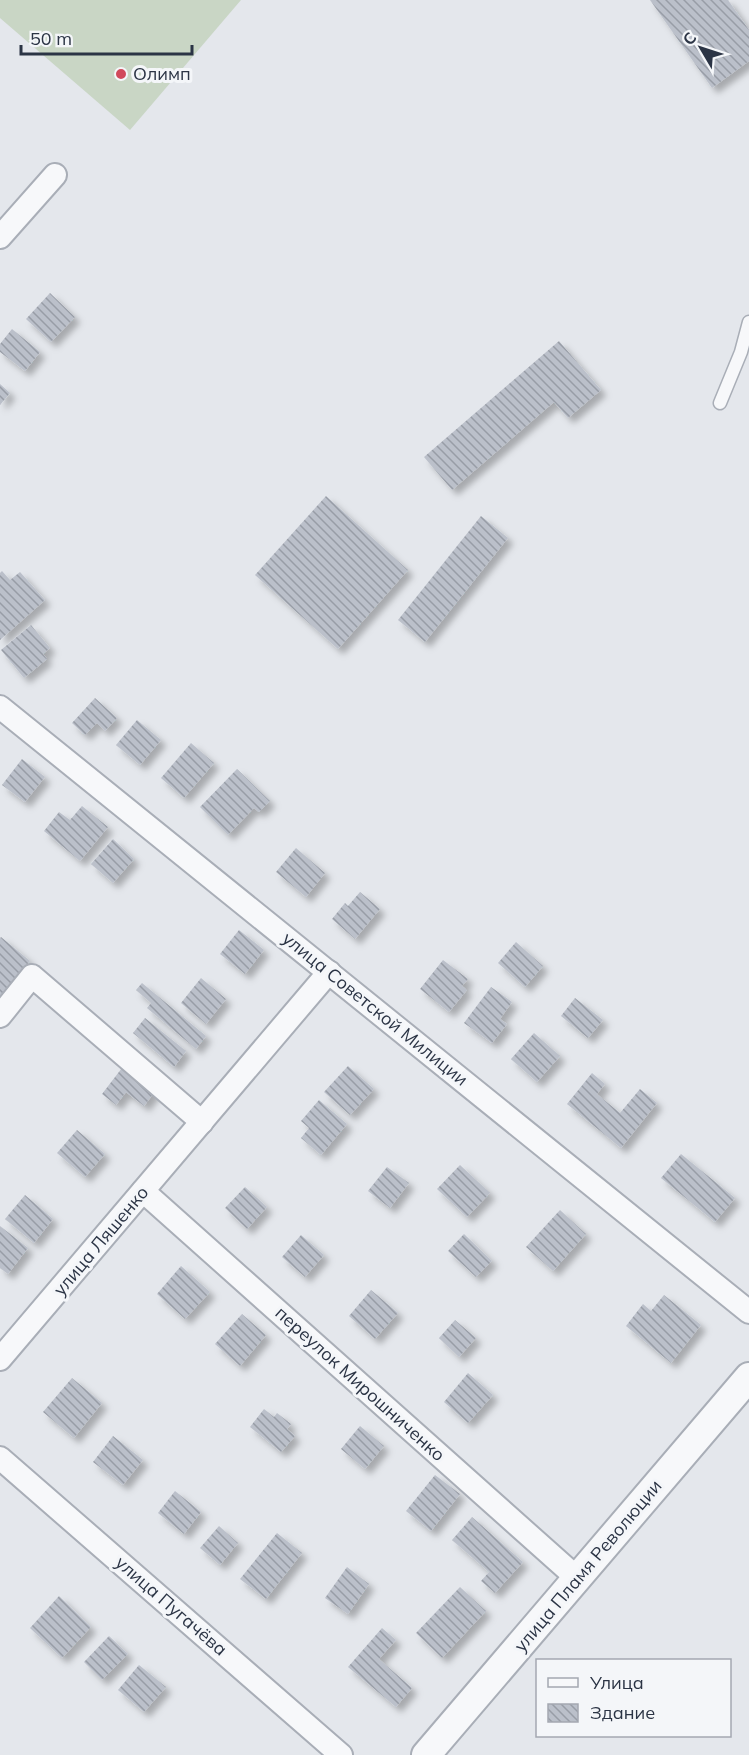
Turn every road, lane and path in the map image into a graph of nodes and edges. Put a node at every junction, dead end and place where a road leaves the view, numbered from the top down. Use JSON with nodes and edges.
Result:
{"nodes":[{"id":1,"x":55,"y":175,"type":"dead end"},
{"id":2,"x":0,"y":237,"type":"edge"},
{"id":3,"x":749,"y":321,"type":"edge"},
{"id":4,"x":720,"y":403,"type":"dead end"},
{"id":5,"x":0,"y":706,"type":"edge"},
{"id":6,"x":329,"y":972,"type":"junction"},
{"id":7,"x":0,"y":1016,"type":"edge"},
{"id":8,"x":202,"y":1122,"type":"junction"},
{"id":9,"x":143,"y":1191,"type":"junction"},
{"id":10,"x":749,"y":1312,"type":"edge"},
{"id":11,"x":0,"y":1359,"type":"edge"},
{"id":12,"x":749,"y":1377,"type":"edge"},
{"id":13,"x":0,"y":1458,"type":"edge"},
{"id":14,"x":577,"y":1578,"type":"junction"},
{"id":15,"x":341,"y":1755,"type":"edge"},
{"id":16,"x":426,"y":1755,"type":"edge"}],
"edges":[{"from":1,"to":2,"type":"street"},
{"from":3,"to":4,"type":"lane"},
{"from":5,"to":6,"type":"street","name":"улица Советской Милиции"},
{"from":6,"to":8,"type":"street","name":"улица Ляшенко"},
{"from":6,"to":10,"type":"street","name":"улица Советской Милиции"},
{"from":7,"to":8,"type":"street"},
{"from":8,"to":9,"type":"street","name":"улица Ляшенко"},
{"from":9,"to":11,"type":"street","name":"улица Ляшенко"},
{"from":9,"to":14,"type":"street","name":"переулок Мирошниченко"},
{"from":12,"to":14,"type":"street","name":"улица Пламя Революции"},
{"from":13,"to":15,"type":"street","name":"улица Пугачёва"},
{"from":14,"to":16,"type":"street","name":"улица Пламя Революции"}]}
